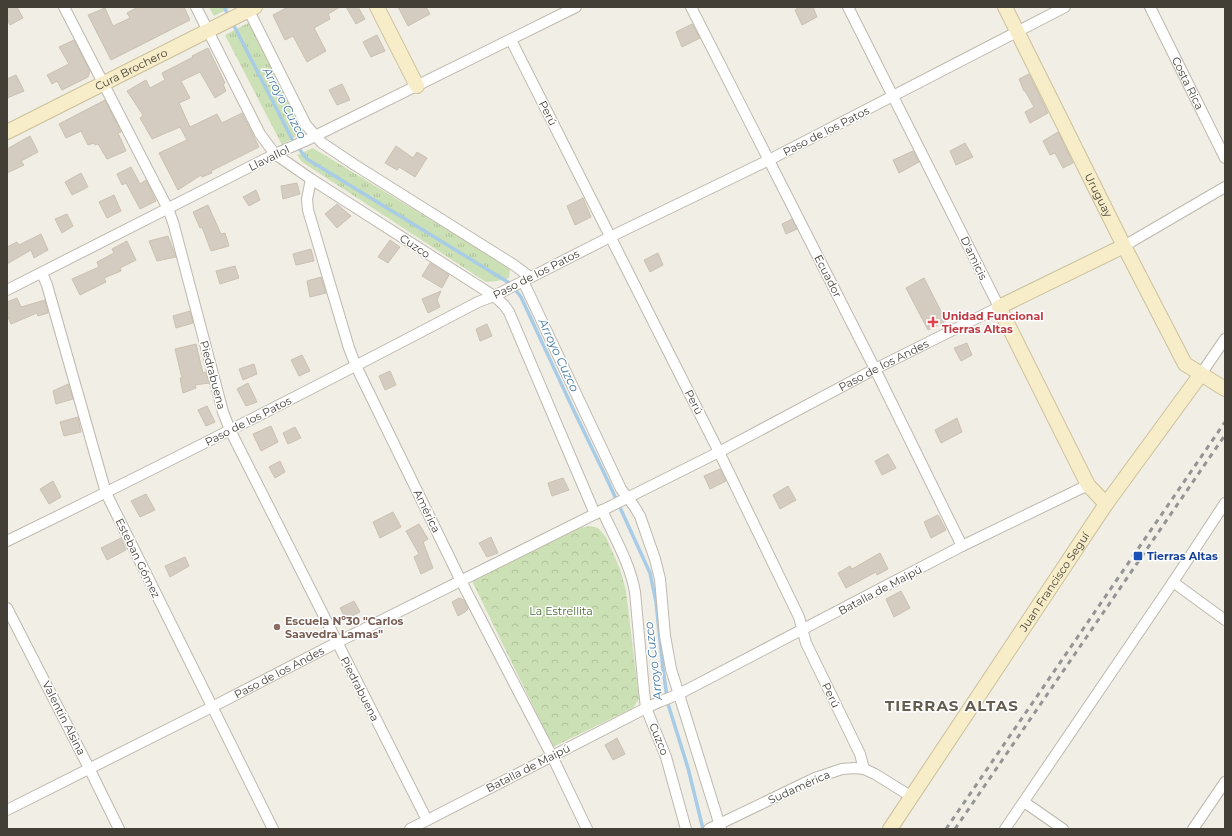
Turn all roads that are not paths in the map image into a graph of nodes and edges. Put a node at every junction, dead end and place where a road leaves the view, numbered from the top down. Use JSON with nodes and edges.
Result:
{"nodes":[{"id":1,"x":64,"y":7,"type":"edge"},
{"id":2,"x":196,"y":7,"type":"edge"},
{"id":3,"x":377,"y":7,"type":"edge"},
{"id":4,"x":576,"y":7,"type":"edge"},
{"id":5,"x":691,"y":7,"type":"edge"},
{"id":6,"x":848,"y":7,"type":"edge"},
{"id":7,"x":1005,"y":7,"type":"edge"},
{"id":8,"x":1065,"y":7,"type":"edge"},
{"id":9,"x":1150,"y":7,"type":"edge"},
{"id":10,"x":247,"y":10,"type":"edge"},
{"id":11,"x":213,"y":28,"type":"junction"},
{"id":12,"x":1018,"y":31,"type":"junction"},
{"id":13,"x":511,"y":40,"type":"junction"},
{"id":14,"x":103,"y":83,"type":"junction"},
{"id":15,"x":417,"y":86,"type":"junction"},
{"id":16,"x":894,"y":96,"type":"junction"},
{"id":17,"x":7,"y":132,"type":"edge"},
{"id":18,"x":315,"y":136,"type":"junction"},
{"id":19,"x":275,"y":154,"type":"junction"},
{"id":20,"x":1225,"y":158,"type":"edge"},
{"id":21,"x":769,"y":160,"type":"junction"},
{"id":22,"x":311,"y":179,"type":"junction"},
{"id":23,"x":1225,"y":187,"type":"edge"},
{"id":24,"x":168,"y":209,"type":"junction"},
{"id":25,"x":610,"y":237,"type":"junction"},
{"id":26,"x":1124,"y":246,"type":"junction"},
{"id":27,"x":42,"y":273,"type":"junction"},
{"id":28,"x":523,"y":281,"type":"junction"},
{"id":29,"x":7,"y":290,"type":"edge"},
{"id":30,"x":494,"y":296,"type":"junction"},
{"id":31,"x":999,"y":307,"type":"junction"},
{"id":32,"x":1225,"y":339,"type":"edge"},
{"id":33,"x":356,"y":366,"type":"junction"},
{"id":34,"x":875,"y":369,"type":"junction"},
{"id":35,"x":1201,"y":374,"type":"junction"},
{"id":36,"x":1225,"y":389,"type":"edge"},
{"id":37,"x":230,"y":430,"type":"junction"},
{"id":38,"x":719,"y":452,"type":"junction"},
{"id":39,"x":1088,"y":485,"type":"junction"},
{"id":40,"x":106,"y":493,"type":"junction"},
{"id":41,"x":621,"y":501,"type":"junction"},
{"id":42,"x":1225,"y":503,"type":"edge"},
{"id":43,"x":1106,"y":504,"type":"junction"},
{"id":44,"x":598,"y":512,"type":"junction"},
{"id":45,"x":7,"y":542,"type":"edge"},
{"id":46,"x":962,"y":546,"type":"junction"},
{"id":47,"x":462,"y":581,"type":"junction"},
{"id":48,"x":1173,"y":582,"type":"junction"},
{"id":49,"x":7,"y":608,"type":"edge"},
{"id":50,"x":1225,"y":620,"type":"edge"},
{"id":51,"x":803,"y":630,"type":"junction"},
{"id":52,"x":336,"y":643,"type":"junction"},
{"id":53,"x":676,"y":696,"type":"junction"},
{"id":54,"x":212,"y":707,"type":"junction"},
{"id":55,"x":646,"y":708,"type":"junction"},
{"id":56,"x":552,"y":756,"type":"junction"},
{"id":57,"x":89,"y":768,"type":"junction"},
{"id":58,"x":864,"y":770,"type":"junction"},
{"id":59,"x":1225,"y":782,"type":"edge"},
{"id":60,"x":912,"y":797,"type":"junction"},
{"id":61,"x":1024,"y":802,"type":"junction"},
{"id":62,"x":7,"y":810,"type":"edge"},
{"id":63,"x":427,"y":820,"type":"junction"},
{"id":64,"x":716,"y":827,"type":"edge"},
{"id":65,"x":119,"y":829,"type":"edge"},
{"id":66,"x":273,"y":829,"type":"edge"},
{"id":67,"x":410,"y":829,"type":"edge"},
{"id":68,"x":587,"y":829,"type":"edge"},
{"id":69,"x":686,"y":829,"type":"edge"},
{"id":70,"x":890,"y":829,"type":"edge"},
{"id":71,"x":1005,"y":829,"type":"edge"},
{"id":72,"x":1063,"y":829,"type":"edge"},
{"id":73,"x":1193,"y":829,"type":"edge"}],
"edges":[{"from":1,"to":14,"type":"street","name":"Piedrabuena"},
{"from":2,"to":11,"type":"street","name":"Cuzco"},
{"from":3,"to":15,"type":"street"},
{"from":4,"to":13,"type":"street","name":"Llavallol"},
{"from":5,"to":21,"type":"street","name":"Ecuador"},
{"from":6,"to":16,"type":"street","name":"D'amicis"},
{"from":7,"to":12,"type":"street","name":"Uruguay"},
{"from":8,"to":12,"type":"street","name":"Paso de los Patos"},
{"from":9,"to":20,"type":"street","name":"Costa Rica"},
{"from":10,"to":11,"type":"street","name":"Cura Brochero"},
{"from":10,"to":18,"type":"street"},
{"from":11,"to":14,"type":"street","name":"Cura Brochero"},
{"from":11,"to":19,"type":"street","name":"Cuzco"},
{"from":12,"to":16,"type":"street","name":"Paso de los Patos"},
{"from":12,"to":26,"type":"street","name":"Uruguay"},
{"from":13,"to":15,"type":"street","name":"Llavallol"},
{"from":13,"to":25,"type":"street","name":"Perú"},
{"from":14,"to":17,"type":"street","name":"Cura Brochero"},
{"from":14,"to":24,"type":"street","name":"Piedrabuena"},
{"from":15,"to":18,"type":"street","name":"Llavallol"},
{"from":16,"to":21,"type":"street","name":"Paso de los Patos"},
{"from":16,"to":31,"type":"street","name":"D'amicis"},
{"from":18,"to":19,"type":"street","name":"Llavallol"},
{"from":18,"to":28,"type":"street"},
{"from":19,"to":22,"type":"street","name":"Cuzco"},
{"from":19,"to":24,"type":"street","name":"Llavallol"},
{"from":21,"to":25,"type":"street","name":"Paso de los Patos"},
{"from":21,"to":34,"type":"street","name":"Ecuador"},
{"from":22,"to":30,"type":"street","name":"Cuzco"},
{"from":22,"to":33,"type":"street","name":"América"},
{"from":23,"to":26,"type":"street","name":"Paso de los Andes"},
{"from":24,"to":27,"type":"street","name":"Llavallol"},
{"from":24,"to":37,"type":"street","name":"Piedrabuena"},
{"from":25,"to":28,"type":"street","name":"Paso de los Patos"},
{"from":25,"to":38,"type":"street","name":"Perú"},
{"from":26,"to":31,"type":"street","name":"Paso de los Andes"},
{"from":26,"to":35,"type":"street","name":"Uruguay"},
{"from":27,"to":29,"type":"street","name":"Llavallol"},
{"from":27,"to":40,"type":"street","name":"Esteban Gómez"},
{"from":28,"to":30,"type":"street","name":"Paso de los Patos"},
{"from":28,"to":41,"type":"street"},
{"from":30,"to":33,"type":"street","name":"Paso de los Patos"},
{"from":30,"to":44,"type":"street","name":"Cuzco"},
{"from":31,"to":34,"type":"street","name":"Paso de los Andes"},
{"from":31,"to":39,"type":"street","name":"D'amicis"},
{"from":32,"to":35,"type":"street","name":"Juan Francisco Seguí"},
{"from":33,"to":37,"type":"street","name":"Paso de los Patos"},
{"from":33,"to":47,"type":"street","name":"América"},
{"from":34,"to":38,"type":"street","name":"Paso de los Andes"},
{"from":34,"to":46,"type":"street","name":"Ecuador"},
{"from":35,"to":36,"type":"street"},
{"from":35,"to":43,"type":"street","name":"Juan Francisco Seguí"},
{"from":37,"to":40,"type":"street","name":"Paso de los Patos"},
{"from":37,"to":52,"type":"street","name":"Piedrabuena"},
{"from":38,"to":41,"type":"street","name":"Paso de los Andes"},
{"from":38,"to":51,"type":"street","name":"Perú"},
{"from":39,"to":43,"type":"street","name":"D'amicis"},
{"from":39,"to":46,"type":"street","name":"Batalla de Maipú"},
{"from":40,"to":45,"type":"street","name":"Paso de los Patos"},
{"from":40,"to":54,"type":"street","name":"Esteban Gómez"},
{"from":41,"to":44,"type":"street","name":"Paso de los Andes"},
{"from":41,"to":53,"type":"street"},
{"from":42,"to":48,"type":"street"},
{"from":43,"to":60,"type":"street","name":"Juan Francisco Seguí"},
{"from":44,"to":47,"type":"street","name":"Paso de los Andes"},
{"from":44,"to":55,"type":"street","name":"Cuzco"},
{"from":46,"to":51,"type":"street","name":"Batalla de Maipú"},
{"from":47,"to":52,"type":"street","name":"Paso de los Andes"},
{"from":47,"to":56,"type":"street","name":"América"},
{"from":48,"to":50,"type":"street"},
{"from":48,"to":61,"type":"street"},
{"from":49,"to":57,"type":"street","name":"Valentín Alsina"},
{"from":51,"to":53,"type":"street","name":"Batalla de Maipú"},
{"from":51,"to":58,"type":"street","name":"Perú"},
{"from":52,"to":54,"type":"street","name":"Paso de los Andes"},
{"from":52,"to":63,"type":"street","name":"Piedrabuena"},
{"from":53,"to":55,"type":"street","name":"Batalla de Maipú"},
{"from":53,"to":64,"type":"street"},
{"from":54,"to":57,"type":"street","name":"Paso de los Andes"},
{"from":54,"to":66,"type":"street","name":"Esteban Gómez"},
{"from":55,"to":56,"type":"street","name":"Batalla de Maipú"},
{"from":55,"to":69,"type":"street","name":"Cuzco"},
{"from":56,"to":63,"type":"street","name":"Batalla de Maipú"},
{"from":56,"to":68,"type":"street","name":"América"},
{"from":57,"to":62,"type":"street","name":"Paso de los Andes"},
{"from":57,"to":65,"type":"street","name":"Valentín Alsina"},
{"from":58,"to":60,"type":"street","name":"Sudamérica"},
{"from":58,"to":64,"type":"street","name":"Sudamérica"},
{"from":59,"to":73,"type":"street"},
{"from":60,"to":70,"type":"street","name":"Juan Francisco Seguí"},
{"from":61,"to":71,"type":"street"},
{"from":61,"to":72,"type":"street"},
{"from":63,"to":67,"type":"street","name":"Batalla de Maipú"}]}
